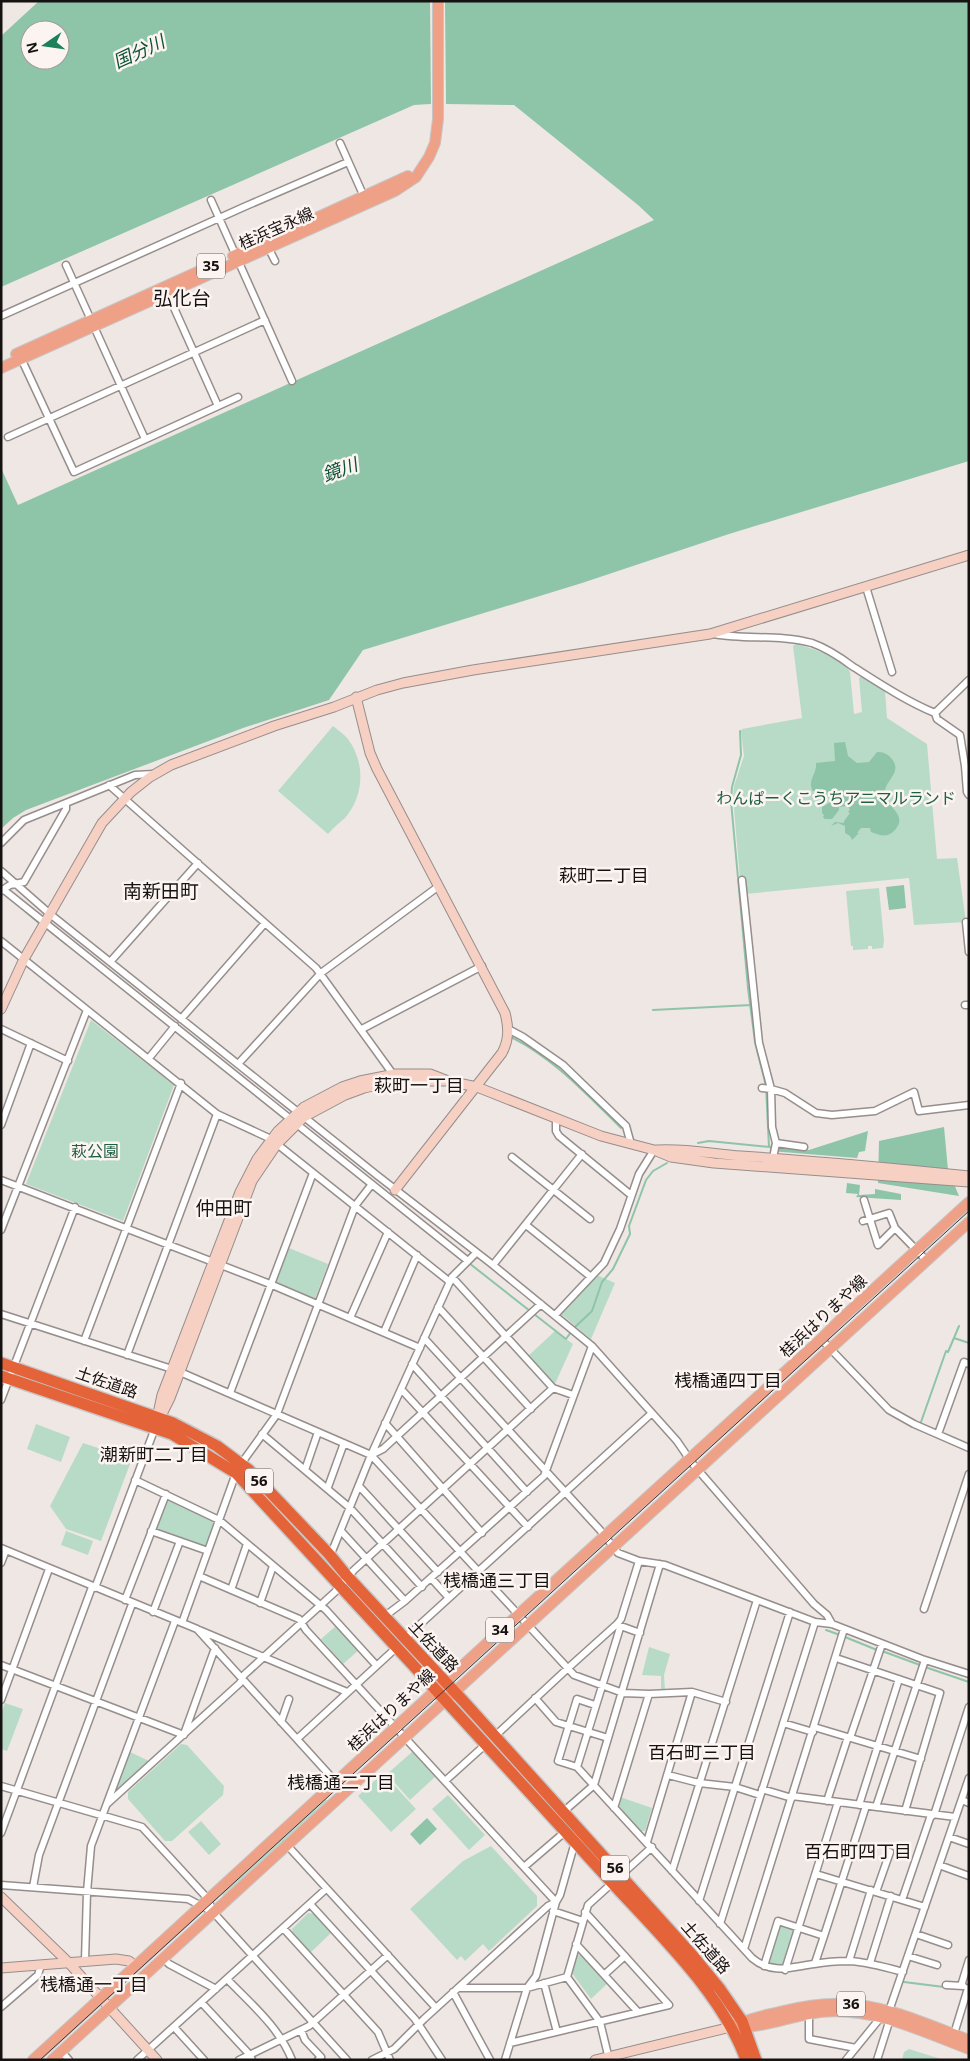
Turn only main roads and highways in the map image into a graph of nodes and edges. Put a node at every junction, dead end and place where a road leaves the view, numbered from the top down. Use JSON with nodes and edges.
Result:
{"nodes":[{"id":1,"x":438,"y":1,"type":"edge"},
{"id":2,"x":20,"y":356,"type":"junction"},
{"id":3,"x":1,"y":360,"type":"edge"},
{"id":4,"x":1,"y":368,"type":"edge"},
{"id":5,"x":969,"y":1201,"type":"edge"},
{"id":6,"x":969,"y":1222,"type":"edge"},
{"id":7,"x":1,"y":1363,"type":"edge"},
{"id":8,"x":5,"y":1377,"type":"edge"},
{"id":9,"x":158,"y":1421,"type":"junction"},
{"id":10,"x":238,"y":1469,"type":"junction"},
{"id":11,"x":440,"y":1686,"type":"junction"},
{"id":12,"x":453,"y":1692,"type":"junction"},
{"id":13,"x":444,"y":1700,"type":"junction"},
{"id":14,"x":887,"y":2016,"type":"junction"},
{"id":15,"x":743,"y":2024,"type":"junction"},
{"id":16,"x":731,"y":2027,"type":"junction"},
{"id":17,"x":969,"y":2040,"type":"edge"},
{"id":18,"x":969,"y":2049,"type":"edge"},
{"id":19,"x":33,"y":2060,"type":"edge"},
{"id":20,"x":52,"y":2060,"type":"edge"},
{"id":21,"x":746,"y":2060,"type":"edge"},
{"id":22,"x":756,"y":2060,"type":"edge"}],
"edges":[{"from":1,"to":2,"type":"main road","name":"桂浜宝永線","number":"35"},
{"from":2,"to":3,"type":"main road","name":"桂浜宝永線","number":"35"},
{"from":2,"to":4,"type":"main road","name":"桂浜宝永線","number":"35"},
{"from":5,"to":11,"type":"main road","name":"桂浜はりまや線","number":"34"},
{"from":6,"to":12,"type":"main road","name":"桂浜はりまや線","number":"34"},
{"from":7,"to":9,"type":"highway","name":"土佐道路","number":"56"},
{"from":8,"to":9,"type":"highway","name":"土佐道路","number":"56"},
{"from":9,"to":10,"type":"highway","name":"土佐道路","number":"56"},
{"from":10,"to":11,"type":"highway","name":"土佐道路","number":"56"},
{"from":10,"to":11,"type":"highway","name":"土佐道路","number":"56"},
{"from":11,"to":12,"type":"highway","name":"土佐道路","number":"56"},
{"from":11,"to":13,"type":"highway","name":"土佐道路","number":"56"},
{"from":11,"to":19,"type":"main road","name":"桂浜はりまや線","number":"34"},
{"from":12,"to":13,"type":"main road","name":"桂浜はりまや線","number":"34"},
{"from":12,"to":15,"type":"highway","name":"土佐道路","number":"56"},
{"from":13,"to":16,"type":"highway","name":"土佐道路","number":"56"},
{"from":13,"to":20,"type":"main road","name":"桂浜はりまや線","number":"34"},
{"from":14,"to":15,"type":"main road","number":"36"},
{"from":14,"to":15,"type":"main road","number":"36"},
{"from":14,"to":17,"type":"main road","number":"36"},
{"from":14,"to":18,"type":"main road","number":"36"},
{"from":15,"to":16,"type":"main road","number":"36"},
{"from":15,"to":22,"type":"highway","name":"土佐道路","number":"56"},
{"from":16,"to":21,"type":"highway","name":"土佐道路","number":"56"}]}
